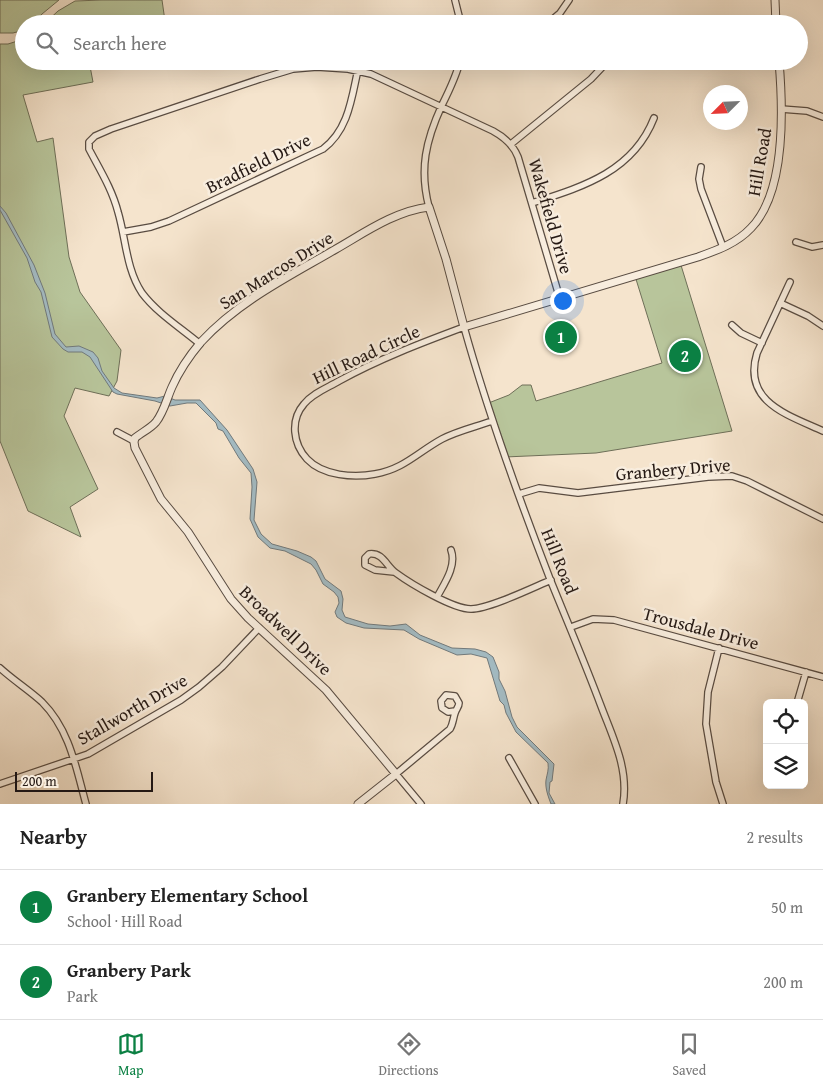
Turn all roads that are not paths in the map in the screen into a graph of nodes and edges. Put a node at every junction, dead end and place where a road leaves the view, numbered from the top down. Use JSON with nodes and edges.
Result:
{"nodes":[{"id":1,"x":455,"y":0,"type":"edge"},
{"id":2,"x":569,"y":0,"type":"edge"},
{"id":3,"x":776,"y":0,"type":"edge"},
{"id":4,"x":459,"y":15,"type":"edge"},
{"id":5,"x":558,"y":15,"type":"edge"},
{"id":6,"x":776,"y":15,"type":"edge"},
{"id":7,"x":292,"y":70,"type":"edge"},
{"id":8,"x":350,"y":70,"type":"edge"},
{"id":9,"x":457,"y":70,"type":"edge"},
{"id":10,"x":602,"y":70,"type":"edge"},
{"id":11,"x":779,"y":70,"type":"edge"},
{"id":12,"x":358,"y":71,"type":"junction"},
{"id":13,"x":441,"y":107,"type":"junction"},
{"id":14,"x":781,"y":109,"type":"junction"},
{"id":15,"x":823,"y":117,"type":"edge"},
{"id":16,"x":654,"y":118,"type":"dead end"},
{"id":17,"x":511,"y":144,"type":"junction"},
{"id":18,"x":701,"y":167,"type":"dead end"},
{"id":19,"x":532,"y":203,"type":"junction"},
{"id":20,"x":429,"y":208,"type":"junction"},
{"id":21,"x":124,"y":232,"type":"junction"},
{"id":22,"x":796,"y":242,"type":"dead end"},
{"id":23,"x":823,"y":245,"type":"edge"},
{"id":24,"x":724,"y":248,"type":"junction"},
{"id":25,"x":790,"y":282,"type":"dead end"},
{"id":26,"x":560,"y":299,"type":"junction"},
{"id":27,"x":780,"y":304,"type":"junction"},
{"id":28,"x":732,"y":325,"type":"dead end"},
{"id":29,"x":823,"y":326,"type":"edge"},
{"id":30,"x":464,"y":327,"type":"junction"},
{"id":31,"x":762,"y":343,"type":"junction"},
{"id":32,"x":200,"y":344,"type":"junction"},
{"id":33,"x":492,"y":421,"type":"junction"},
{"id":34,"x":823,"y":431,"type":"edge"},
{"id":35,"x":117,"y":432,"type":"dead end"},
{"id":36,"x":134,"y":441,"type":"junction"},
{"id":37,"x":519,"y":494,"type":"junction"},
{"id":38,"x":823,"y":519,"type":"edge"},
{"id":39,"x":451,"y":550,"type":"dead end"},
{"id":40,"x":394,"y":572,"type":"junction"},
{"id":41,"x":551,"y":580,"type":"junction"},
{"id":42,"x":437,"y":598,"type":"junction"},
{"id":43,"x":570,"y":627,"type":"junction"},
{"id":44,"x":259,"y":628,"type":"junction"},
{"id":45,"x":719,"y":648,"type":"junction"},
{"id":46,"x":0,"y":668,"type":"edge"},
{"id":47,"x":806,"y":672,"type":"junction"},
{"id":48,"x":823,"y":677,"type":"edge"},
{"id":49,"x":798,"y":699,"type":"edge"},
{"id":50,"x":455,"y":711,"type":"dead end"},
{"id":51,"x":509,"y":758,"type":"dead end"},
{"id":52,"x":74,"y":759,"type":"junction"},
{"id":53,"x":396,"y":774,"type":"junction"},
{"id":54,"x":0,"y":784,"type":"edge"},
{"id":55,"x":86,"y":804,"type":"edge"},
{"id":56,"x":358,"y":804,"type":"edge"},
{"id":57,"x":421,"y":804,"type":"edge"},
{"id":58,"x":534,"y":804,"type":"edge"},
{"id":59,"x":623,"y":804,"type":"edge"},
{"id":60,"x":723,"y":804,"type":"edge"}],
"edges":[{"from":1,"to":4,"type":"street"},
{"from":2,"to":5,"type":"street"},
{"from":3,"to":6,"type":"street"},
{"from":7,"to":21,"type":"street","name":"Wakefield Drive"},
{"from":8,"to":12,"type":"street","name":"Wakefield Drive"},
{"from":9,"to":13,"type":"street","name":"Hill Road"},
{"from":10,"to":17,"type":"street"},
{"from":11,"to":14,"type":"street","name":"Hill Road"},
{"from":12,"to":13,"type":"street","name":"Wakefield Drive"},
{"from":12,"to":21,"type":"street","name":"Bradfield Drive"},
{"from":13,"to":17,"type":"street","name":"Wakefield Drive"},
{"from":13,"to":20,"type":"street","name":"Hill Road"},
{"from":14,"to":15,"type":"street"},
{"from":14,"to":24,"type":"street","name":"Hill Road"},
{"from":16,"to":19,"type":"street"},
{"from":17,"to":19,"type":"street","name":"Wakefield Drive"},
{"from":18,"to":24,"type":"street"},
{"from":19,"to":26,"type":"street","name":"Wakefield Drive"},
{"from":20,"to":30,"type":"street","name":"Hill Road"},
{"from":20,"to":32,"type":"street","name":"San Marcos Drive"},
{"from":21,"to":32,"type":"street"},
{"from":22,"to":23,"type":"street"},
{"from":24,"to":26,"type":"street","name":"Hill Road"},
{"from":25,"to":27,"type":"street"},
{"from":26,"to":30,"type":"street","name":"Hill Road"},
{"from":27,"to":29,"type":"street"},
{"from":27,"to":31,"type":"street"},
{"from":28,"to":31,"type":"street"},
{"from":30,"to":33,"type":"street","name":"Hill Road"},
{"from":30,"to":33,"type":"street","name":"Hill Road Circle"},
{"from":31,"to":34,"type":"street"},
{"from":32,"to":36,"type":"street","name":"San Marcos Drive"},
{"from":33,"to":37,"type":"street","name":"Hill Road"},
{"from":35,"to":36,"type":"street"},
{"from":36,"to":44,"type":"street","name":"Broadwell Drive"},
{"from":37,"to":38,"type":"street","name":"Granbery Drive"},
{"from":37,"to":41,"type":"street","name":"Hill Road"},
{"from":39,"to":42,"type":"street"},
{"from":40,"to":40,"type":"street"},
{"from":40,"to":42,"type":"street"},
{"from":41,"to":42,"type":"street"},
{"from":41,"to":43,"type":"street","name":"Hill Road"},
{"from":43,"to":45,"type":"street","name":"Trousdale Drive"},
{"from":43,"to":59,"type":"street","name":"Hill Road"},
{"from":44,"to":52,"type":"street","name":"Stallworth Drive"},
{"from":44,"to":53,"type":"street","name":"Broadwell Drive"},
{"from":45,"to":47,"type":"street","name":"Trousdale Drive"},
{"from":45,"to":60,"type":"street"},
{"from":46,"to":52,"type":"street"},
{"from":47,"to":48,"type":"street","name":"Trousdale Drive"},
{"from":47,"to":49,"type":"street"},
{"from":50,"to":53,"type":"street"},
{"from":51,"to":58,"type":"street"},
{"from":52,"to":54,"type":"street","name":"Stallworth Drive"},
{"from":52,"to":55,"type":"street"},
{"from":53,"to":56,"type":"street"},
{"from":53,"to":57,"type":"street","name":"Broadwell Drive"}]}
